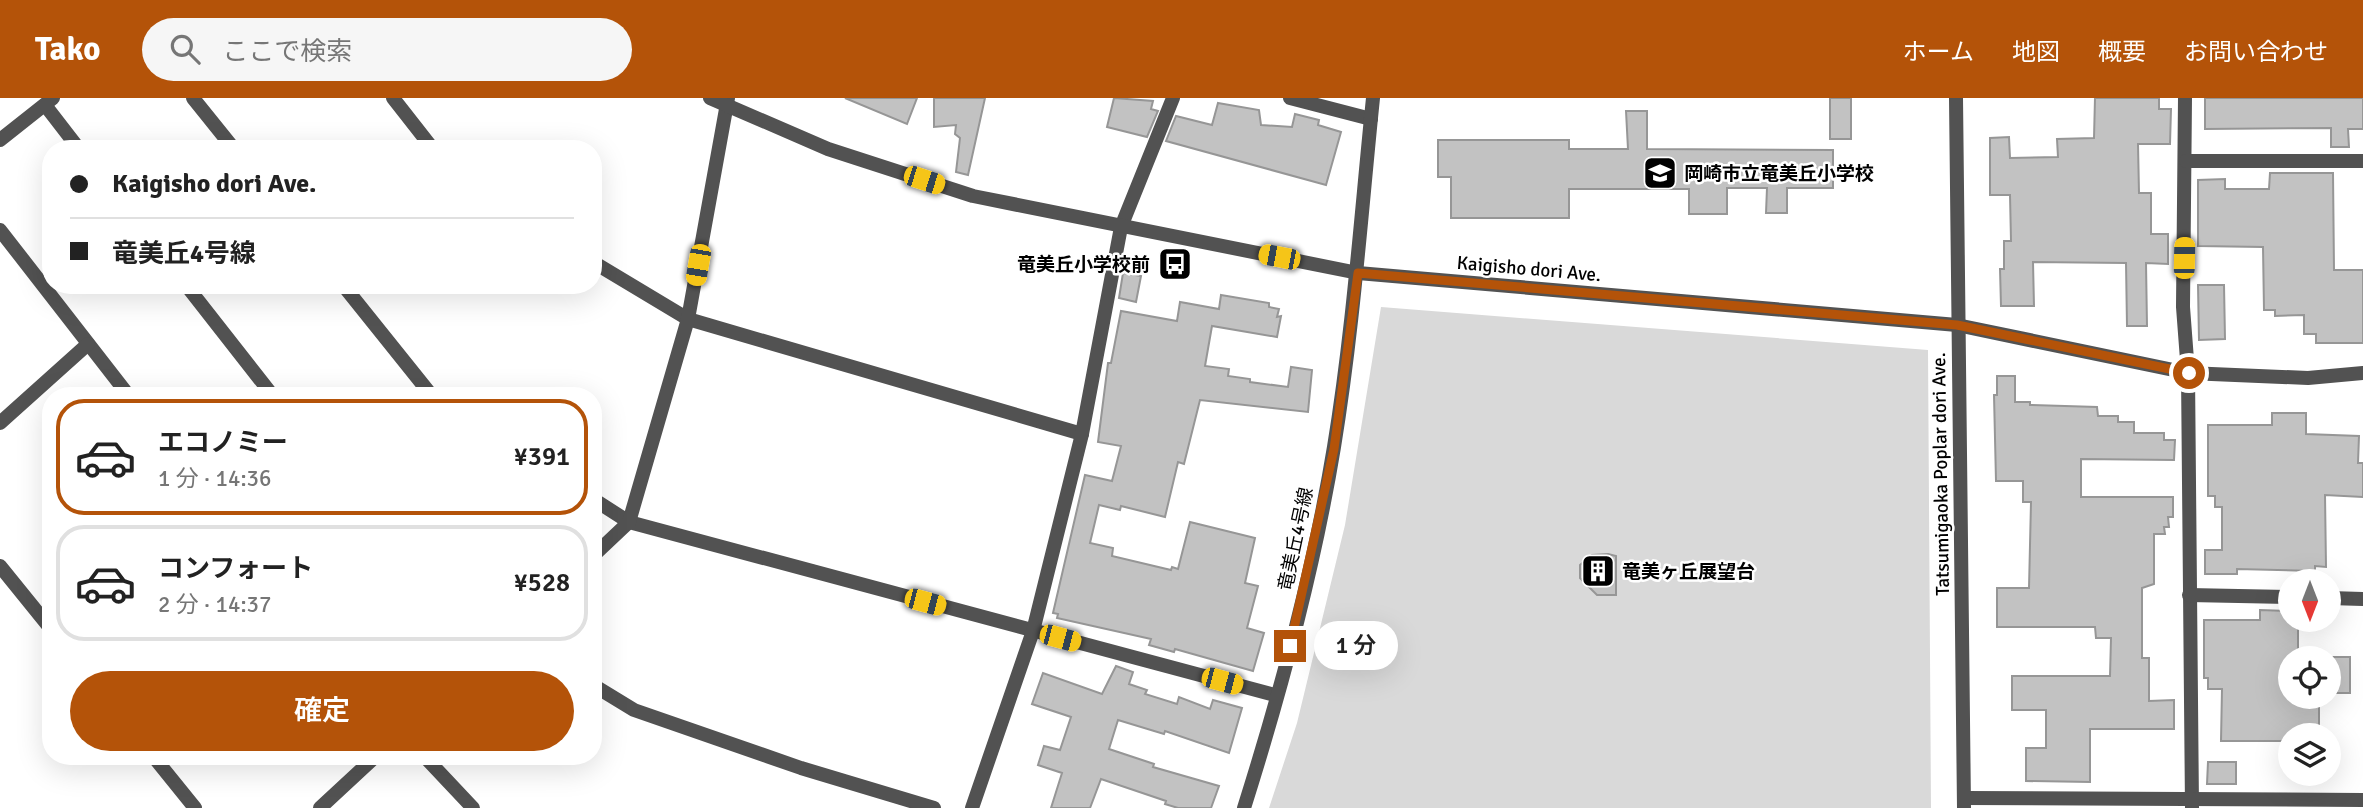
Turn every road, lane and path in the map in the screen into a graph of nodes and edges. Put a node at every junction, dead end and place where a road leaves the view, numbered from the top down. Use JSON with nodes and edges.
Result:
{"nodes":[{"id":1,"x":193,"y":98,"type":"edge"},
{"id":2,"x":393,"y":98,"type":"edge"},
{"id":3,"x":710,"y":98,"type":"edge"},
{"id":4,"x":1174,"y":98,"type":"edge"},
{"id":5,"x":1290,"y":98,"type":"edge"},
{"id":6,"x":1373,"y":98,"type":"edge"},
{"id":7,"x":1955,"y":98,"type":"edge"},
{"id":8,"x":2185,"y":98,"type":"edge"},
{"id":9,"x":49,"y":102,"type":"edge"},
{"id":10,"x":726,"y":102,"type":"edge"},
{"id":11,"x":1371,"y":119,"type":"junction"},
{"id":12,"x":0,"y":140,"type":"edge"},
{"id":13,"x":73,"y":140,"type":"edge"},
{"id":14,"x":227,"y":140,"type":"edge"},
{"id":15,"x":426,"y":140,"type":"edge"},
{"id":16,"x":2186,"y":160,"type":"junction"},
{"id":17,"x":2363,"y":161,"type":"edge"},
{"id":18,"x":1121,"y":227,"type":"junction"},
{"id":19,"x":0,"y":230,"type":"edge"},
{"id":20,"x":602,"y":267,"type":"edge"},
{"id":21,"x":1358,"y":273,"type":"junction"},
{"id":22,"x":42,"y":285,"type":"edge"},
{"id":23,"x":49,"y":294,"type":"edge"},
{"id":24,"x":194,"y":294,"type":"edge"},
{"id":25,"x":350,"y":294,"type":"edge"},
{"id":26,"x":688,"y":319,"type":"junction"},
{"id":27,"x":1957,"y":325,"type":"junction"},
{"id":28,"x":88,"y":345,"type":"junction"},
{"id":29,"x":2189,"y":373,"type":"junction"},
{"id":30,"x":2363,"y":373,"type":"edge"},
{"id":31,"x":123,"y":387,"type":"edge"},
{"id":32,"x":266,"y":387,"type":"edge"},
{"id":33,"x":425,"y":387,"type":"edge"},
{"id":34,"x":0,"y":423,"type":"edge"},
{"id":35,"x":1082,"y":434,"type":"junction"},
{"id":36,"x":602,"y":505,"type":"edge"},
{"id":37,"x":629,"y":522,"type":"junction"},
{"id":38,"x":602,"y":548,"type":"edge"},
{"id":39,"x":0,"y":566,"type":"edge"},
{"id":40,"x":2189,"y":595,"type":"junction"},
{"id":41,"x":2278,"y":597,"type":"edge"},
{"id":42,"x":2342,"y":598,"type":"edge"},
{"id":43,"x":2363,"y":599,"type":"edge"},
{"id":44,"x":42,"y":618,"type":"edge"},
{"id":45,"x":1033,"y":631,"type":"junction"},
{"id":46,"x":602,"y":690,"type":"edge"},
{"id":47,"x":1276,"y":695,"type":"junction"},
{"id":48,"x":160,"y":765,"type":"edge"},
{"id":49,"x":366,"y":765,"type":"edge"},
{"id":50,"x":432,"y":765,"type":"edge"},
{"id":51,"x":2363,"y":800,"type":"edge"},
{"id":52,"x":1964,"y":803,"type":"edge"},
{"id":53,"x":2192,"y":804,"type":"edge"},
{"id":54,"x":195,"y":808,"type":"edge"},
{"id":55,"x":320,"y":808,"type":"edge"},
{"id":56,"x":473,"y":808,"type":"edge"},
{"id":57,"x":933,"y":808,"type":"edge"},
{"id":58,"x":972,"y":808,"type":"edge"},
{"id":59,"x":1244,"y":808,"type":"edge"}],
"edges":[{"from":1,"to":14,"type":"street"},
{"from":2,"to":15,"type":"street"},
{"from":3,"to":10,"type":"street","name":"Kaigisho dori Ave."},
{"from":4,"to":18,"type":"street"},
{"from":5,"to":11,"type":"street"},
{"from":6,"to":11,"type":"street","name":"竜美丘4号線"},
{"from":7,"to":27,"type":"street","name":"Tatsumigaoka Poplar dori Ave."},
{"from":8,"to":16,"type":"street"},
{"from":9,"to":12,"type":"street"},
{"from":9,"to":13,"type":"street"},
{"from":10,"to":18,"type":"street","name":"Kaigisho dori Ave."},
{"from":10,"to":26,"type":"street"},
{"from":11,"to":21,"type":"street","name":"竜美丘4号線"},
{"from":16,"to":17,"type":"street"},
{"from":16,"to":29,"type":"street"},
{"from":18,"to":21,"type":"street","name":"Kaigisho dori Ave."},
{"from":18,"to":35,"type":"street"},
{"from":19,"to":22,"type":"street"},
{"from":20,"to":26,"type":"street"},
{"from":21,"to":27,"type":"street","name":"Kaigisho dori Ave."},
{"from":21,"to":47,"type":"street","name":"竜美丘4号線"},
{"from":23,"to":28,"type":"street"},
{"from":24,"to":32,"type":"street"},
{"from":25,"to":33,"type":"street"},
{"from":26,"to":35,"type":"street"},
{"from":26,"to":37,"type":"street"},
{"from":27,"to":29,"type":"street","name":"Kaigisho dori Ave."},
{"from":27,"to":52,"type":"street","name":"Tatsumigaoka Poplar dori Ave."},
{"from":28,"to":31,"type":"street"},
{"from":28,"to":34,"type":"street"},
{"from":29,"to":30,"type":"street","name":"Kaigisho dori Ave."},
{"from":29,"to":40,"type":"street"},
{"from":35,"to":45,"type":"street"},
{"from":36,"to":37,"type":"street"},
{"from":37,"to":38,"type":"street"},
{"from":37,"to":45,"type":"street"},
{"from":39,"to":44,"type":"street"},
{"from":40,"to":41,"type":"street"},
{"from":40,"to":53,"type":"street"},
{"from":42,"to":43,"type":"street"},
{"from":45,"to":47,"type":"street"},
{"from":45,"to":58,"type":"street"},
{"from":46,"to":57,"type":"street"},
{"from":47,"to":59,"type":"street","name":"竜美丘4号線"},
{"from":48,"to":54,"type":"street"},
{"from":49,"to":55,"type":"street"},
{"from":50,"to":56,"type":"street"},
{"from":51,"to":53,"type":"street"},
{"from":52,"to":53,"type":"street"}]}
